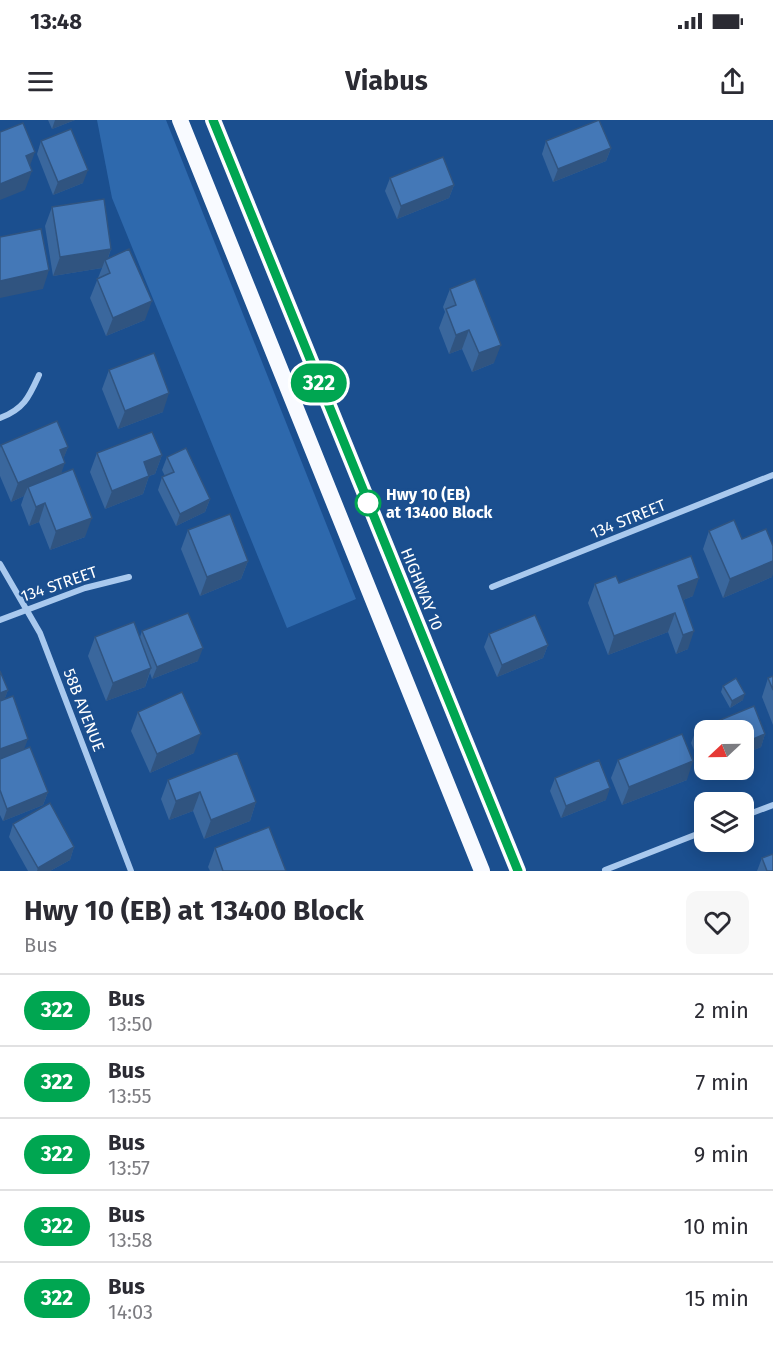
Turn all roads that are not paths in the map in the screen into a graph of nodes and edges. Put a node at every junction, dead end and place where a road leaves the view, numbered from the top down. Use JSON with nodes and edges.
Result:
{"nodes":[{"id":1,"x":180,"y":120,"type":"edge"},
{"id":2,"x":213,"y":120,"type":"edge"},
{"id":3,"x":39,"y":375,"type":"dead end"},
{"id":4,"x":0,"y":418,"type":"edge"},
{"id":5,"x":773,"y":475,"type":"edge"},
{"id":6,"x":0,"y":564,"type":"edge"},
{"id":7,"x":129,"y":577,"type":"dead end"},
{"id":8,"x":492,"y":587,"type":"dead end"},
{"id":9,"x":27,"y":609,"type":"junction"},
{"id":10,"x":0,"y":620,"type":"edge"},
{"id":11,"x":773,"y":805,"type":"edge"},
{"id":12,"x":754,"y":812,"type":"edge"},
{"id":13,"x":694,"y":835,"type":"edge"},
{"id":14,"x":606,"y":870,"type":"edge"},
{"id":15,"x":131,"y":871,"type":"edge"},
{"id":16,"x":482,"y":871,"type":"edge"},
{"id":17,"x":518,"y":871,"type":"edge"}],
"edges":[{"from":1,"to":16,"type":"highway"},
{"from":2,"to":17,"type":"highway","name":"HIGHWAY 10"},
{"from":3,"to":4,"type":"street"},
{"from":5,"to":8,"type":"street","name":"134 STREET"},
{"from":6,"to":9,"type":"street","name":"58B AVENUE"},
{"from":7,"to":9,"type":"street","name":"134 STREET"},
{"from":9,"to":10,"type":"street","name":"134 STREET"},
{"from":9,"to":15,"type":"street","name":"58B AVENUE"},
{"from":11,"to":12,"type":"street"},
{"from":13,"to":14,"type":"street"}]}
